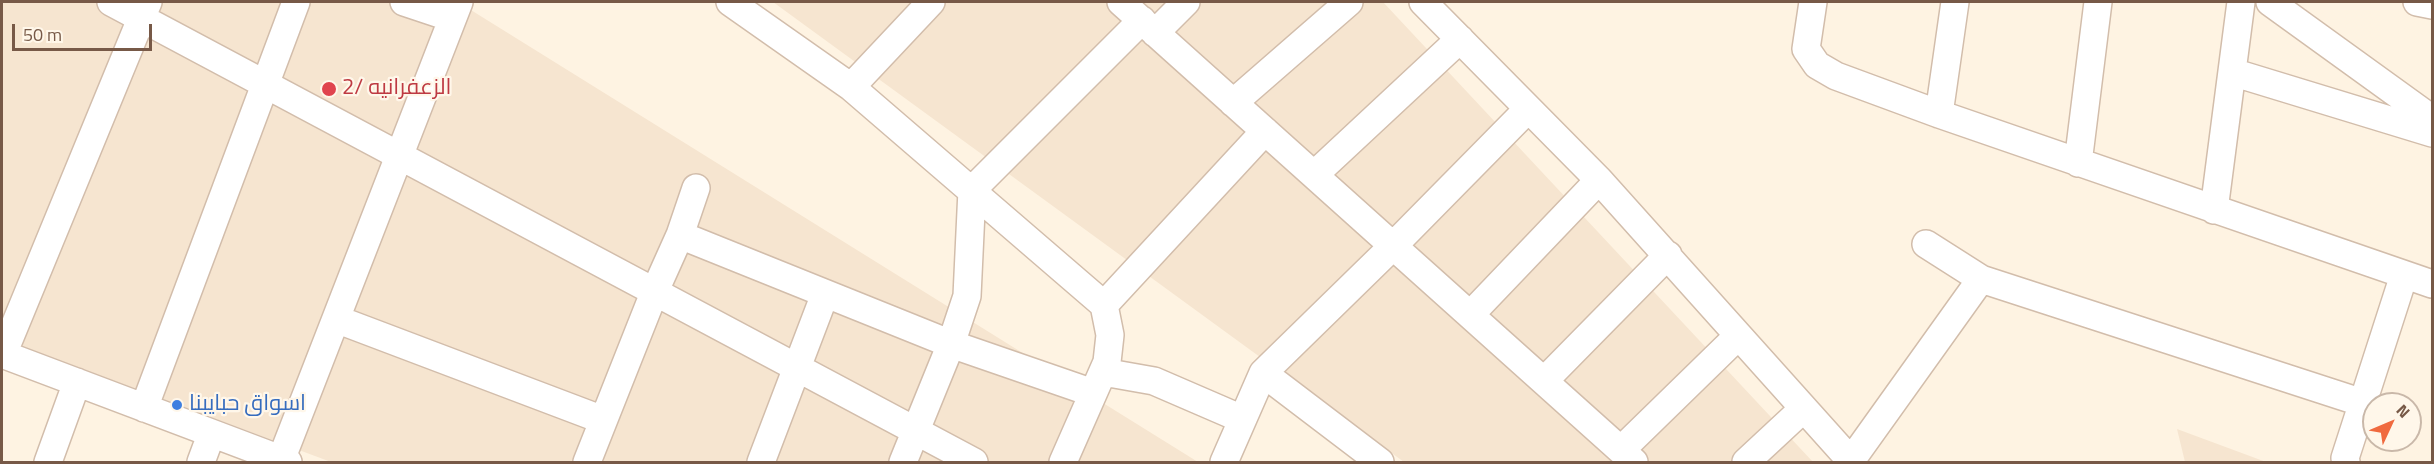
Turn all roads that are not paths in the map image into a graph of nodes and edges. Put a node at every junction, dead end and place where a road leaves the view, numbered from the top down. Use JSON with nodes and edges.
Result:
{"nodes":[{"id":1,"x":111,"y":2,"type":"edge"},
{"id":2,"x":296,"y":2,"type":"edge"},
{"id":3,"x":404,"y":2,"type":"edge"},
{"id":4,"x":730,"y":2,"type":"edge"},
{"id":5,"x":1121,"y":2,"type":"edge"},
{"id":6,"x":1186,"y":2,"type":"edge"},
{"id":7,"x":1350,"y":2,"type":"edge"},
{"id":8,"x":1423,"y":2,"type":"edge"},
{"id":9,"x":1813,"y":2,"type":"edge"},
{"id":10,"x":1955,"y":2,"type":"edge"},
{"id":11,"x":2098,"y":2,"type":"edge"},
{"id":12,"x":2241,"y":2,"type":"edge"},
{"id":13,"x":2270,"y":2,"type":"edge"},
{"id":14,"x":2418,"y":2,"type":"edge"},
{"id":15,"x":926,"y":3,"type":"edge"},
{"id":16,"x":2433,"y":5,"type":"edge"},
{"id":17,"x":455,"y":10,"type":"edge"},
{"id":18,"x":145,"y":11,"type":"edge"},
{"id":19,"x":1149,"y":26,"type":"junction"},
{"id":20,"x":1460,"y":39,"type":"junction"},
{"id":21,"x":2232,"y":72,"type":"junction"},
{"id":22,"x":267,"y":83,"type":"junction"},
{"id":23,"x":851,"y":87,"type":"junction"},
{"id":24,"x":1233,"y":103,"type":"junction"},
{"id":25,"x":1528,"y":109,"type":"junction"},
{"id":26,"x":1939,"y":114,"type":"junction"},
{"id":27,"x":2433,"y":119,"type":"edge"},
{"id":28,"x":1265,"y":131,"type":"junction"},
{"id":29,"x":2433,"y":133,"type":"edge"},
{"id":30,"x":398,"y":154,"type":"junction"},
{"id":31,"x":2078,"y":163,"type":"junction"},
{"id":32,"x":1314,"y":175,"type":"junction"},
{"id":33,"x":1599,"y":180,"type":"junction"},
{"id":34,"x":696,"y":188,"type":"dead end"},
{"id":35,"x":972,"y":190,"type":"junction"},
{"id":36,"x":2214,"y":210,"type":"junction"},
{"id":37,"x":680,"y":235,"type":"junction"},
{"id":38,"x":1926,"y":244,"type":"dead end"},
{"id":39,"x":1393,"y":246,"type":"junction"},
{"id":40,"x":1668,"y":255,"type":"junction"},
{"id":41,"x":2404,"y":275,"type":"junction"},
{"id":42,"x":1981,"y":279,"type":"junction"},
{"id":43,"x":2433,"y":284,"type":"edge"},
{"id":44,"x":654,"y":293,"type":"junction"},
{"id":45,"x":825,"y":294,"type":"junction"},
{"id":46,"x":1104,"y":305,"type":"junction"},
{"id":47,"x":1470,"y":315,"type":"junction"},
{"id":48,"x":336,"y":319,"type":"junction"},
{"id":49,"x":1738,"y":336,"type":"junction"},
{"id":50,"x":951,"y":344,"type":"junction"},
{"id":51,"x":2,"y":354,"type":"edge"},
{"id":52,"x":798,"y":367,"type":"junction"},
{"id":53,"x":1263,"y":373,"type":"junction"},
{"id":54,"x":1544,"y":381,"type":"junction"},
{"id":55,"x":77,"y":382,"type":"junction"},
{"id":56,"x":1098,"y":382,"type":"junction"},
{"id":57,"x":2367,"y":392,"type":"edge"},
{"id":58,"x":2362,"y":403,"type":"edge"},
{"id":59,"x":2362,"y":406,"type":"edge"},
{"id":60,"x":144,"y":408,"type":"junction"},
{"id":61,"x":1803,"y":409,"type":"junction"},
{"id":62,"x":603,"y":420,"type":"junction"},
{"id":63,"x":1242,"y":420,"type":"junction"},
{"id":64,"x":914,"y":432,"type":"junction"},
{"id":65,"x":211,"y":435,"type":"junction"},
{"id":66,"x":1628,"y":456,"type":"edge"},
{"id":67,"x":285,"y":461,"type":"edge"},
{"id":68,"x":48,"y":462,"type":"edge"},
{"id":69,"x":201,"y":462,"type":"edge"},
{"id":70,"x":587,"y":462,"type":"edge"},
{"id":71,"x":761,"y":462,"type":"edge"},
{"id":72,"x":903,"y":462,"type":"edge"},
{"id":73,"x":974,"y":462,"type":"edge"},
{"id":74,"x":1063,"y":462,"type":"edge"},
{"id":75,"x":1224,"y":462,"type":"edge"},
{"id":76,"x":1380,"y":462,"type":"edge"},
{"id":77,"x":1746,"y":462,"type":"edge"},
{"id":78,"x":1851,"y":462,"type":"edge"},
{"id":79,"x":2346,"y":462,"type":"edge"}],
"edges":[{"from":1,"to":18,"type":"street"},
{"from":2,"to":22,"type":"street"},
{"from":3,"to":17,"type":"street"},
{"from":4,"to":23,"type":"street"},
{"from":5,"to":19,"type":"street"},
{"from":6,"to":19,"type":"street"},
{"from":7,"to":24,"type":"street"},
{"from":8,"to":20,"type":"street"},
{"from":9,"to":26,"type":"street"},
{"from":10,"to":26,"type":"street"},
{"from":11,"to":31,"type":"street"},
{"from":12,"to":21,"type":"street"},
{"from":13,"to":27,"type":"street"},
{"from":14,"to":16,"type":"street"},
{"from":15,"to":23,"type":"street"},
{"from":17,"to":30,"type":"street"},
{"from":18,"to":22,"type":"street"},
{"from":18,"to":51,"type":"street"},
{"from":19,"to":24,"type":"street"},
{"from":19,"to":35,"type":"street"},
{"from":20,"to":25,"type":"street"},
{"from":20,"to":32,"type":"street"},
{"from":21,"to":29,"type":"street"},
{"from":21,"to":36,"type":"street"},
{"from":22,"to":30,"type":"street"},
{"from":22,"to":60,"type":"street"},
{"from":23,"to":35,"type":"street"},
{"from":24,"to":28,"type":"street"},
{"from":25,"to":33,"type":"street"},
{"from":25,"to":39,"type":"street"},
{"from":26,"to":31,"type":"street"},
{"from":28,"to":32,"type":"street"},
{"from":28,"to":46,"type":"street"},
{"from":30,"to":44,"type":"street"},
{"from":30,"to":48,"type":"street"},
{"from":31,"to":36,"type":"street"},
{"from":32,"to":39,"type":"street"},
{"from":33,"to":40,"type":"street"},
{"from":33,"to":47,"type":"street"},
{"from":34,"to":37,"type":"street"},
{"from":35,"to":46,"type":"street"},
{"from":35,"to":50,"type":"street"},
{"from":36,"to":41,"type":"street"},
{"from":37,"to":44,"type":"street"},
{"from":37,"to":45,"type":"street"},
{"from":38,"to":42,"type":"street"},
{"from":39,"to":47,"type":"street"},
{"from":39,"to":53,"type":"street"},
{"from":40,"to":49,"type":"street"},
{"from":40,"to":54,"type":"street"},
{"from":41,"to":43,"type":"street"},
{"from":41,"to":57,"type":"street"},
{"from":42,"to":58,"type":"street"},
{"from":42,"to":78,"type":"street"},
{"from":44,"to":52,"type":"street"},
{"from":44,"to":62,"type":"street"},
{"from":45,"to":50,"type":"street"},
{"from":45,"to":52,"type":"street"},
{"from":46,"to":56,"type":"street"},
{"from":47,"to":54,"type":"street"},
{"from":48,"to":62,"type":"street"},
{"from":48,"to":67,"type":"street"},
{"from":49,"to":61,"type":"street"},
{"from":49,"to":66,"type":"street"},
{"from":50,"to":56,"type":"street"},
{"from":50,"to":64,"type":"street"},
{"from":51,"to":55,"type":"street"},
{"from":52,"to":64,"type":"street"},
{"from":52,"to":71,"type":"street"},
{"from":53,"to":63,"type":"street"},
{"from":53,"to":76,"type":"street"},
{"from":54,"to":66,"type":"street"},
{"from":55,"to":60,"type":"street"},
{"from":55,"to":68,"type":"street"},
{"from":56,"to":63,"type":"street"},
{"from":56,"to":74,"type":"street"},
{"from":59,"to":79,"type":"street"},
{"from":60,"to":65,"type":"street"},
{"from":61,"to":77,"type":"street"},
{"from":61,"to":78,"type":"street"},
{"from":62,"to":70,"type":"street"},
{"from":63,"to":75,"type":"street"},
{"from":64,"to":72,"type":"street"},
{"from":64,"to":73,"type":"street"},
{"from":65,"to":67,"type":"street"},
{"from":65,"to":69,"type":"street"}]}
